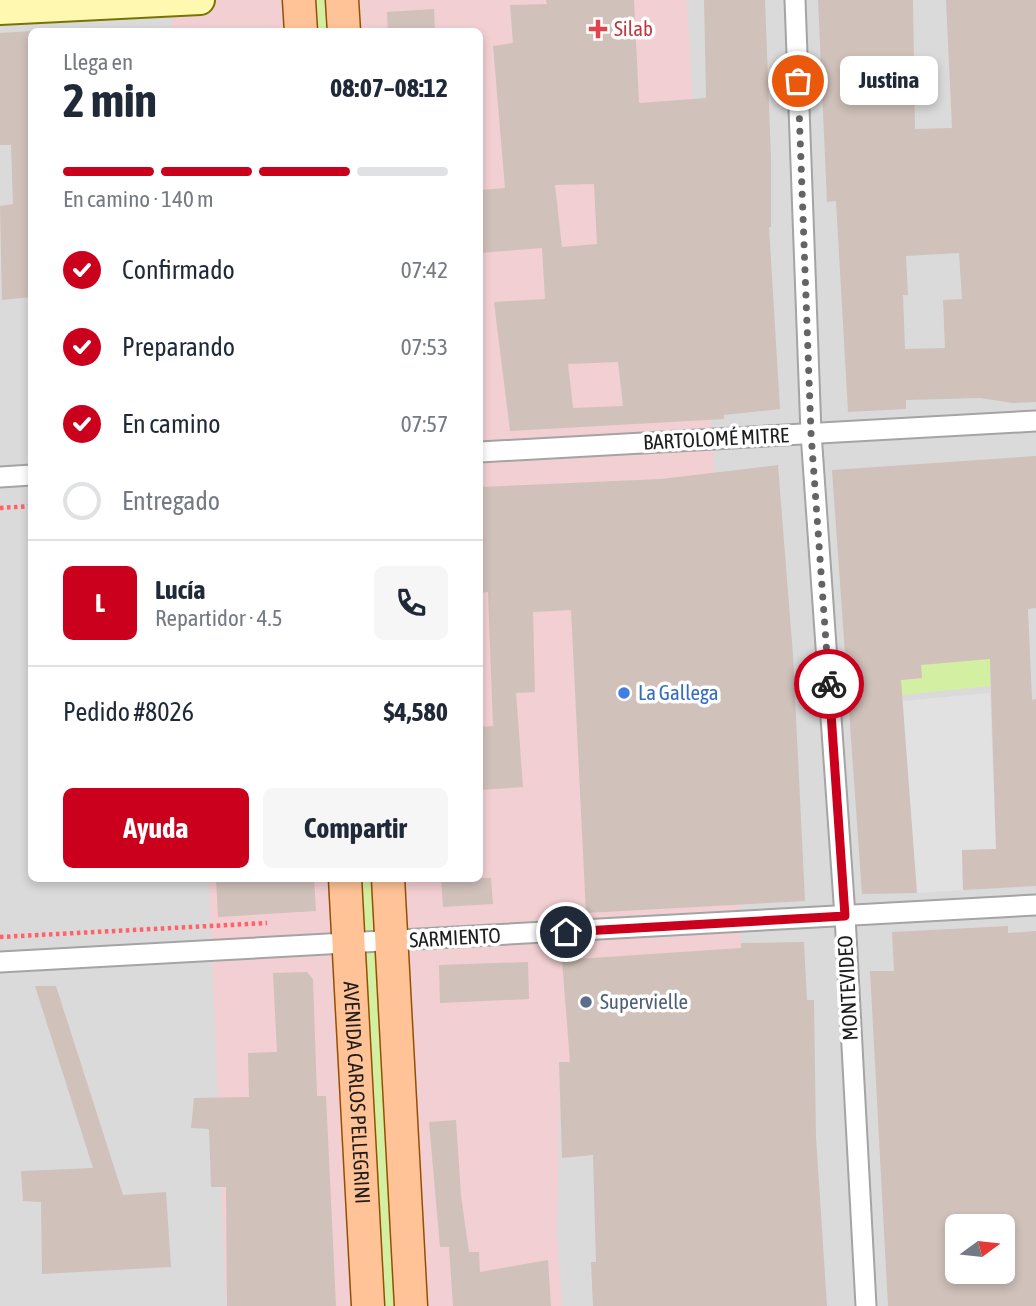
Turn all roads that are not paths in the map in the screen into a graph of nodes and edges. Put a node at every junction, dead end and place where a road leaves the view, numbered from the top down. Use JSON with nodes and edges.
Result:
{"nodes":[{"id":1,"x":200,"y":0,"type":"edge"},
{"id":2,"x":299,"y":0,"type":"edge"},
{"id":3,"x":342,"y":0,"type":"edge"},
{"id":4,"x":795,"y":0,"type":"edge"},
{"id":5,"x":0,"y":10,"type":"edge"},
{"id":6,"x":301,"y":28,"type":"edge"},
{"id":7,"x":344,"y":28,"type":"edge"},
{"id":8,"x":1036,"y":421,"type":"edge"},
{"id":9,"x":811,"y":433,"type":"junction"},
{"id":10,"x":483,"y":452,"type":"edge"},
{"id":11,"x":28,"y":475,"type":"edge"},
{"id":12,"x":0,"y":477,"type":"edge"},
{"id":13,"x":345,"y":882,"type":"edge"},
{"id":14,"x":388,"y":882,"type":"edge"},
{"id":15,"x":1036,"y":905,"type":"edge"},
{"id":16,"x":845,"y":916,"type":"junction"},
{"id":17,"x":391,"y":942,"type":"junction"},
{"id":18,"x":349,"y":944,"type":"junction"},
{"id":19,"x":0,"y":961,"type":"edge"},
{"id":20,"x":368,"y":1306,"type":"edge"},
{"id":21,"x":411,"y":1306,"type":"edge"},
{"id":22,"x":866,"y":1306,"type":"edge"}],
"edges":[{"from":1,"to":5,"type":"main road"},
{"from":2,"to":6,"type":"main road"},
{"from":3,"to":7,"type":"main road"},
{"from":4,"to":9,"type":"street","name":"MONTEVIDEO"},
{"from":8,"to":9,"type":"street","name":"BARTOLOMÉ MITRE"},
{"from":9,"to":10,"type":"street","name":"BARTOLOMÉ MITRE"},
{"from":9,"to":16,"type":"street","name":"MONTEVIDEO"},
{"from":11,"to":12,"type":"street"},
{"from":13,"to":18,"type":"main road","name":"AVENIDA CARLOS PELLEGRINI"},
{"from":14,"to":17,"type":"main road","name":"AVENIDA CARLOS PELLEGRINI"},
{"from":15,"to":16,"type":"street","name":"SARMIENTO"},
{"from":16,"to":17,"type":"street","name":"SARMIENTO"},
{"from":16,"to":22,"type":"street","name":"MONTEVIDEO"},
{"from":17,"to":18,"type":"street","name":"SARMIENTO"},
{"from":17,"to":21,"type":"main road","name":"AVENIDA CARLOS PELLEGRINI"},
{"from":18,"to":19,"type":"street","name":"SARMIENTO"},
{"from":18,"to":20,"type":"main road","name":"AVENIDA CARLOS PELLEGRINI"}]}
